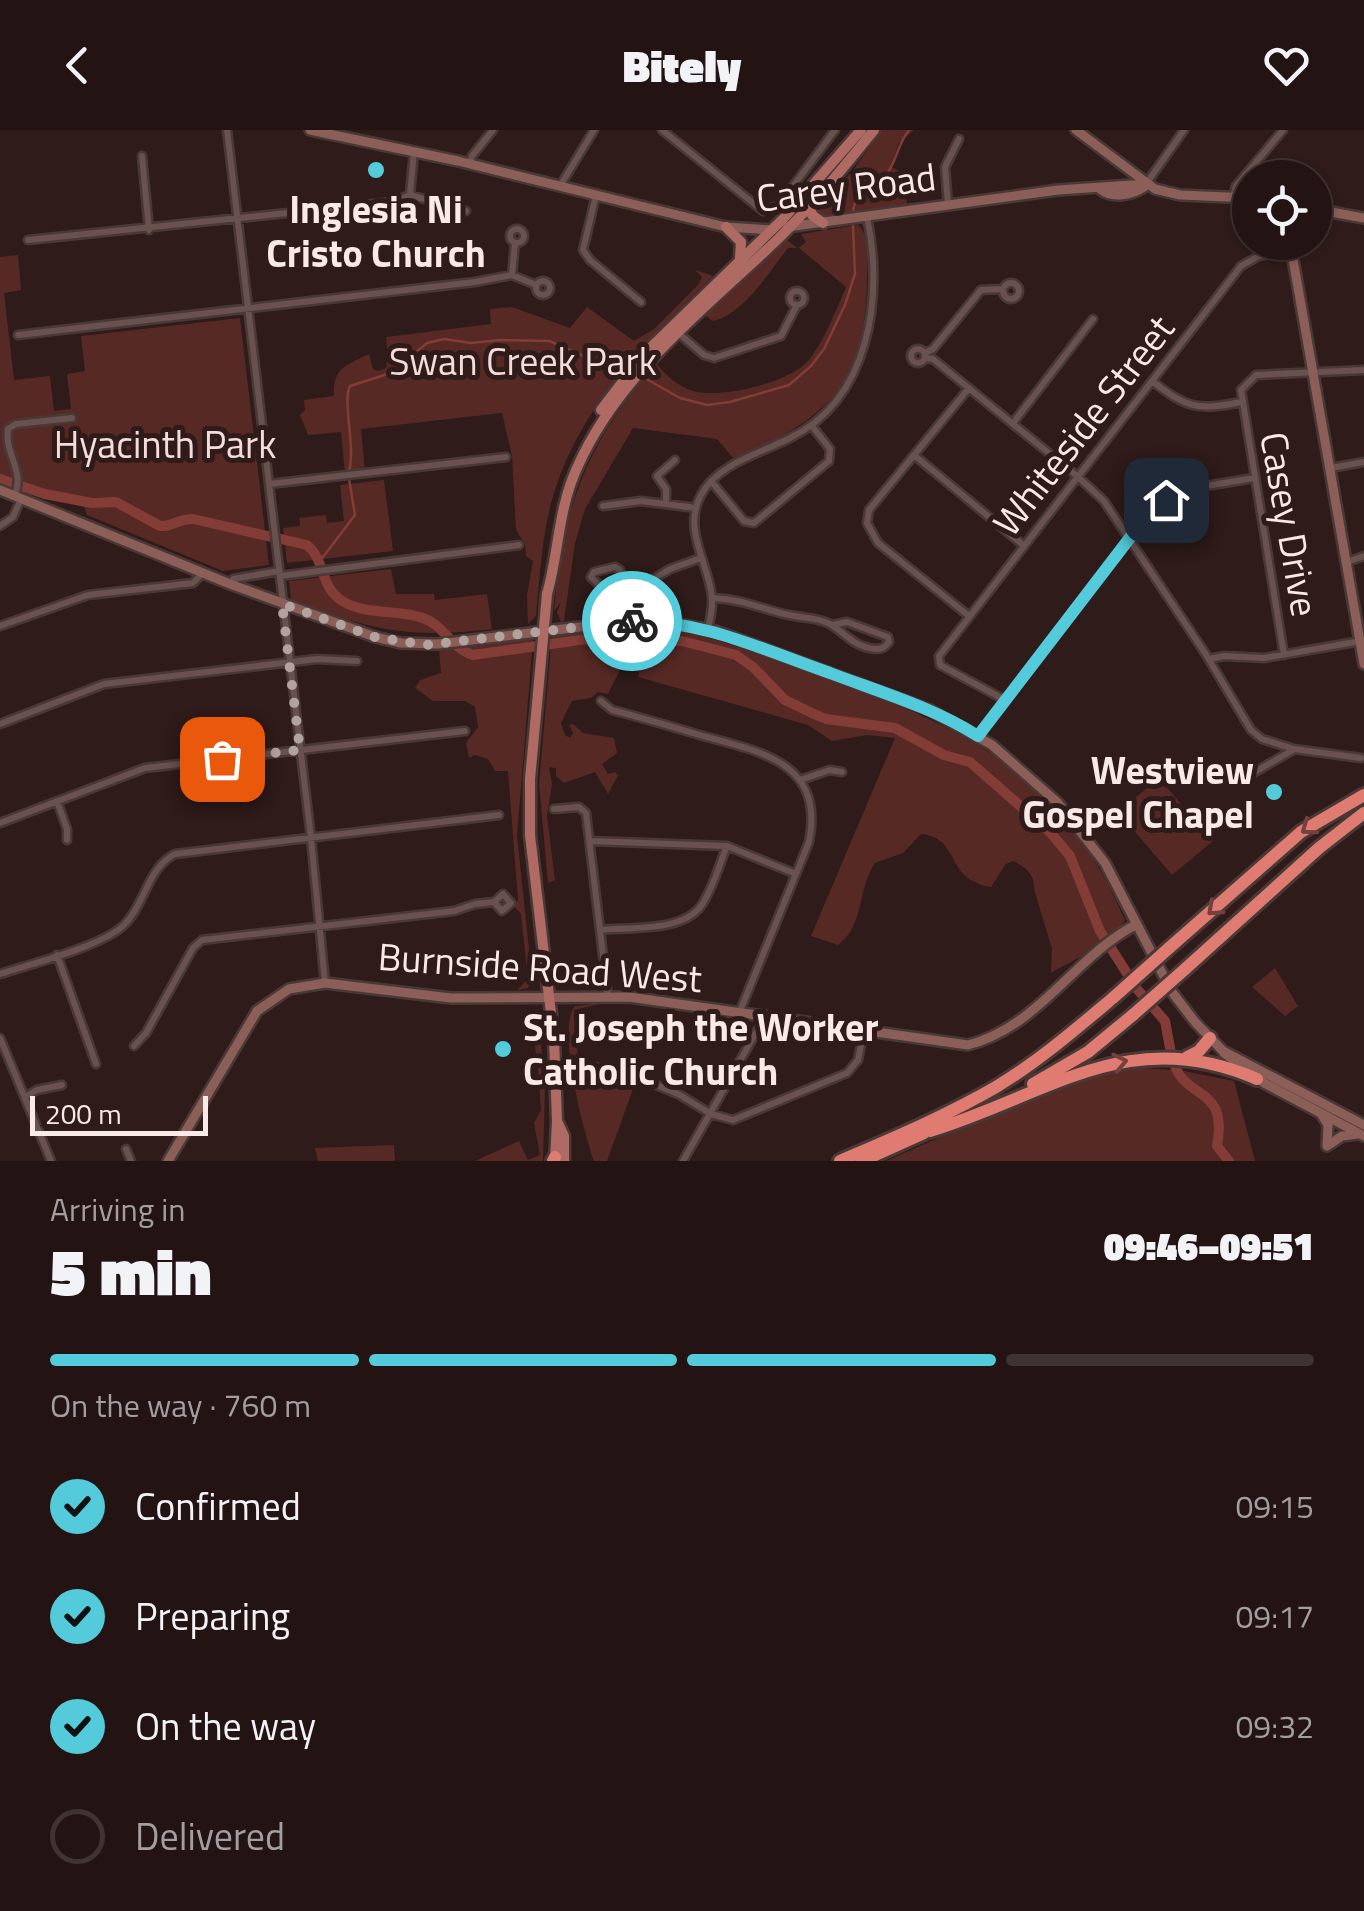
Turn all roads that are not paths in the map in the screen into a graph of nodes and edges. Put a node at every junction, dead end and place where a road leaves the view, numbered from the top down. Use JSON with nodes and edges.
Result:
{"nodes":[{"id":1,"x":227,"y":130,"type":"edge"},
{"id":2,"x":310,"y":130,"type":"edge"},
{"id":3,"x":493,"y":130,"type":"edge"},
{"id":4,"x":594,"y":130,"type":"edge"},
{"id":5,"x":838,"y":130,"type":"edge"},
{"id":6,"x":874,"y":130,"type":"edge"},
{"id":7,"x":1076,"y":130,"type":"edge"},
{"id":8,"x":1184,"y":130,"type":"edge"},
{"id":9,"x":1283,"y":130,"type":"edge"},
{"id":10,"x":665,"y":131,"type":"edge"},
{"id":11,"x":857,"y":134,"type":"edge"},
{"id":12,"x":959,"y":138,"type":"dead end"},
{"id":13,"x":414,"y":151,"type":"junction"},
{"id":14,"x":142,"y":156,"type":"dead end"},
{"id":15,"x":1112,"y":159,"type":"junction"},
{"id":16,"x":1258,"y":160,"type":"edge"},
{"id":17,"x":470,"y":164,"type":"junction"},
{"id":18,"x":1146,"y":184,"type":"junction"},
{"id":19,"x":560,"y":186,"type":"junction"},
{"id":20,"x":1100,"y":188,"type":"junction"},
{"id":21,"x":410,"y":195,"type":"junction"},
{"id":22,"x":596,"y":196,"type":"junction"},
{"id":23,"x":1232,"y":196,"type":"edge"},
{"id":24,"x":948,"y":204,"type":"junction"},
{"id":25,"x":810,"y":206,"type":"junction"},
{"id":26,"x":466,"y":211,"type":"dead end"},
{"id":27,"x":1332,"y":212,"type":"edge"},
{"id":28,"x":868,"y":217,"type":"junction"},
{"id":29,"x":1364,"y":218,"type":"edge"},
{"id":30,"x":237,"y":220,"type":"junction"},
{"id":31,"x":823,"y":223,"type":"junction"},
{"id":32,"x":790,"y":226,"type":"junction"},
{"id":33,"x":726,"y":227,"type":"junction"},
{"id":34,"x":149,"y":230,"type":"junction"},
{"id":35,"x":765,"y":232,"type":"junction"},
{"id":36,"x":28,"y":240,"type":"dead end"},
{"id":37,"x":515,"y":244,"type":"dead end"},
{"id":38,"x":1248,"y":260,"type":"edge"},
{"id":39,"x":1293,"y":260,"type":"edge"},
{"id":40,"x":754,"y":261,"type":"junction"},
{"id":41,"x":734,"y":266,"type":"junction"},
{"id":42,"x":512,"y":275,"type":"junction"},
{"id":43,"x":536,"y":285,"type":"dead end"},
{"id":44,"x":1002,"y":290,"type":"dead end"},
{"id":45,"x":641,"y":302,"type":"dead end"},
{"id":46,"x":797,"y":305,"type":"dead end"},
{"id":47,"x":248,"y":308,"type":"junction"},
{"id":48,"x":1093,"y":318,"type":"dead end"},
{"id":49,"x":675,"y":330,"type":"junction"},
{"id":50,"x":18,"y":336,"type":"dead end"},
{"id":51,"x":1364,"y":370,"type":"edge"},
{"id":52,"x":1314,"y":372,"type":"junction"},
{"id":53,"x":1152,"y":381,"type":"junction"},
{"id":54,"x":969,"y":388,"type":"junction"},
{"id":55,"x":1241,"y":402,"type":"junction"},
{"id":56,"x":72,"y":418,"type":"dead end"},
{"id":57,"x":1013,"y":423,"type":"junction"},
{"id":58,"x":812,"y":426,"type":"junction"},
{"id":59,"x":914,"y":455,"type":"junction"},
{"id":60,"x":506,"y":456,"type":"dead end"},
{"id":61,"x":675,"y":460,"type":"dead end"},
{"id":62,"x":1364,"y":462,"type":"edge"},
{"id":63,"x":1332,"y":468,"type":"junction"},
{"id":64,"x":1077,"y":476,"type":"junction"},
{"id":65,"x":1254,"y":478,"type":"junction"},
{"id":66,"x":711,"y":481,"type":"junction"},
{"id":67,"x":269,"y":484,"type":"junction"},
{"id":68,"x":0,"y":490,"type":"edge"},
{"id":69,"x":18,"y":492,"type":"junction"},
{"id":70,"x":666,"y":502,"type":"junction"},
{"id":71,"x":603,"y":506,"type":"dead end"},
{"id":72,"x":696,"y":508,"type":"junction"},
{"id":73,"x":0,"y":526,"type":"edge"},
{"id":74,"x":1129,"y":539,"type":"junction"},
{"id":75,"x":520,"y":545,"type":"dead end"},
{"id":76,"x":1023,"y":545,"type":"junction"},
{"id":77,"x":1364,"y":556,"type":"edge"},
{"id":78,"x":701,"y":558,"type":"junction"},
{"id":79,"x":1347,"y":562,"type":"junction"},
{"id":80,"x":203,"y":573,"type":"junction"},
{"id":81,"x":279,"y":573,"type":"junction"},
{"id":82,"x":230,"y":584,"type":"junction"},
{"id":83,"x":624,"y":584,"type":"junction"},
{"id":84,"x":712,"y":598,"type":"junction"},
{"id":85,"x":282,"y":604,"type":"junction"},
{"id":86,"x":970,"y":616,"type":"junction"},
{"id":87,"x":0,"y":626,"type":"edge"},
{"id":88,"x":833,"y":626,"type":"junction"},
{"id":89,"x":708,"y":628,"type":"junction"},
{"id":90,"x":1362,"y":641,"type":"edge"},
{"id":91,"x":1284,"y":655,"type":"junction"},
{"id":92,"x":1209,"y":659,"type":"junction"},
{"id":93,"x":357,"y":661,"type":"dead end"},
{"id":94,"x":289,"y":662,"type":"junction"},
{"id":95,"x":1364,"y":664,"type":"edge"},
{"id":96,"x":1005,"y":700,"type":"junction"},
{"id":97,"x":601,"y":701,"type":"dead end"},
{"id":98,"x":0,"y":724,"type":"edge"},
{"id":99,"x":465,"y":731,"type":"dead end"},
{"id":100,"x":978,"y":736,"type":"junction"},
{"id":101,"x":1294,"y":749,"type":"junction"},
{"id":102,"x":300,"y":750,"type":"junction"},
{"id":103,"x":1361,"y":758,"type":"dead end"},
{"id":104,"x":842,"y":772,"type":"dead end"},
{"id":105,"x":800,"y":780,"type":"junction"},
{"id":106,"x":1241,"y":780,"type":"dead end"},
{"id":107,"x":1364,"y":795,"type":"edge"},
{"id":108,"x":57,"y":802,"type":"junction"},
{"id":109,"x":554,"y":809,"type":"dead end"},
{"id":110,"x":1364,"y":813,"type":"edge"},
{"id":111,"x":499,"y":815,"type":"dead end"},
{"id":112,"x":1070,"y":817,"type":"junction"},
{"id":113,"x":0,"y":823,"type":"edge"},
{"id":114,"x":310,"y":838,"type":"junction"},
{"id":115,"x":67,"y":840,"type":"dead end"},
{"id":116,"x":590,"y":842,"type":"junction"},
{"id":117,"x":727,"y":846,"type":"junction"},
{"id":118,"x":796,"y":874,"type":"junction"},
{"id":119,"x":494,"y":902,"type":"dead end"},
{"id":120,"x":1135,"y":925,"type":"junction"},
{"id":121,"x":320,"y":928,"type":"junction"},
{"id":122,"x":600,"y":930,"type":"junction"},
{"id":123,"x":57,"y":955,"type":"junction"},
{"id":124,"x":0,"y":974,"type":"edge"},
{"id":125,"x":324,"y":983,"type":"junction"},
{"id":126,"x":608,"y":997,"type":"junction"},
{"id":127,"x":550,"y":998,"type":"junction"},
{"id":128,"x":740,"y":1011,"type":"junction"},
{"id":129,"x":767,"y":1014,"type":"junction"},
{"id":130,"x":864,"y":1029,"type":"junction"},
{"id":131,"x":0,"y":1038,"type":"edge"},
{"id":132,"x":1210,"y":1038,"type":"junction"},
{"id":133,"x":134,"y":1046,"type":"dead end"},
{"id":134,"x":1224,"y":1050,"type":"junction"},
{"id":135,"x":1187,"y":1057,"type":"junction"},
{"id":136,"x":96,"y":1064,"type":"dead end"},
{"id":137,"x":1257,"y":1079,"type":"junction"},
{"id":138,"x":647,"y":1081,"type":"dead end"},
{"id":139,"x":62,"y":1085,"type":"dead end"},
{"id":140,"x":25,"y":1097,"type":"junction"},
{"id":141,"x":711,"y":1114,"type":"junction"},
{"id":142,"x":1320,"y":1114,"type":"junction"},
{"id":143,"x":930,"y":1131,"type":"junction"},
{"id":144,"x":1363,"y":1132,"type":"edge"},
{"id":145,"x":126,"y":1149,"type":"dead end"},
{"id":146,"x":557,"y":1160,"type":"edge"},
{"id":147,"x":51,"y":1161,"type":"edge"},
{"id":148,"x":131,"y":1161,"type":"edge"},
{"id":149,"x":168,"y":1161,"type":"edge"},
{"id":150,"x":683,"y":1161,"type":"edge"},
{"id":151,"x":840,"y":1161,"type":"edge"},
{"id":152,"x":862,"y":1161,"type":"edge"}],
"edges":[{"from":1,"to":30,"type":"street"},
{"from":2,"to":13,"type":"main road","name":"Carey Road"},
{"from":3,"to":17,"type":"street"},
{"from":4,"to":19,"type":"street"},
{"from":5,"to":10,"type":"street"},
{"from":5,"to":11,"type":"street"},
{"from":6,"to":25,"type":"main road"},
{"from":7,"to":15,"type":"main road"},
{"from":8,"to":18,"type":"street"},
{"from":9,"to":16,"type":"street"},
{"from":11,"to":35,"type":"main road"},
{"from":12,"to":24,"type":"street"},
{"from":13,"to":17,"type":"main road","name":"Carey Road"},
{"from":13,"to":21,"type":"street"},
{"from":14,"to":34,"type":"street"},
{"from":15,"to":18,"type":"main road"},
{"from":15,"to":20,"type":"main road"},
{"from":17,"to":19,"type":"main road","name":"Carey Road"},
{"from":18,"to":20,"type":"main road","name":"Carey Road"},
{"from":18,"to":23,"type":"main road","name":"Carey Road"},
{"from":19,"to":22,"type":"main road","name":"Carey Road"},
{"from":20,"to":24,"type":"main road","name":"Carey Road"},
{"from":21,"to":26,"type":"street"},
{"from":21,"to":30,"type":"street"},
{"from":22,"to":33,"type":"main road","name":"Carey Road"},
{"from":22,"to":45,"type":"street"},
{"from":24,"to":28,"type":"main road","name":"Carey Road"},
{"from":25,"to":31,"type":"main road"},
{"from":25,"to":32,"type":"main road"},
{"from":27,"to":29,"type":"main road"},
{"from":28,"to":31,"type":"main road","name":"Carey Road"},
{"from":28,"to":58,"type":"street"},
{"from":30,"to":34,"type":"street"},
{"from":30,"to":47,"type":"street"},
{"from":31,"to":32,"type":"main road","name":"Carey Road"},
{"from":32,"to":35,"type":"main road","name":"Carey Road"},
{"from":32,"to":40,"type":"main road"},
{"from":33,"to":35,"type":"main road","name":"Carey Road"},
{"from":33,"to":41,"type":"main road"},
{"from":34,"to":36,"type":"street"},
{"from":35,"to":40,"type":"main road"},
{"from":35,"to":41,"type":"main road"},
{"from":37,"to":42,"type":"street"},
{"from":38,"to":53,"type":"street","name":"Whiteside Street"},
{"from":39,"to":52,"type":"main road"},
{"from":40,"to":49,"type":"main road"},
{"from":41,"to":49,"type":"main road"},
{"from":42,"to":43,"type":"street"},
{"from":42,"to":47,"type":"street"},
{"from":44,"to":54,"type":"street"},
{"from":46,"to":49,"type":"street"},
{"from":47,"to":50,"type":"street"},
{"from":47,"to":67,"type":"street"},
{"from":48,"to":57,"type":"street"},
{"from":49,"to":127,"type":"main road","bridge":true},
{"from":51,"to":52,"type":"street"},
{"from":52,"to":55,"type":"street"},
{"from":52,"to":63,"type":"main road"},
{"from":53,"to":55,"type":"street"},
{"from":53,"to":64,"type":"street","name":"Whiteside Street"},
{"from":54,"to":57,"type":"street"},
{"from":54,"to":59,"type":"street"},
{"from":55,"to":65,"type":"street","name":"Casey Drive"},
{"from":56,"to":69,"type":"street"},
{"from":57,"to":64,"type":"street"},
{"from":58,"to":66,"type":"street"},
{"from":58,"to":66,"type":"street"},
{"from":59,"to":76,"type":"street"},
{"from":59,"to":86,"type":"street"},
{"from":60,"to":67,"type":"street"},
{"from":61,"to":70,"type":"street"},
{"from":62,"to":63,"type":"street"},
{"from":63,"to":79,"type":"main road"},
{"from":64,"to":74,"type":"street"},
{"from":64,"to":76,"type":"street","name":"Whiteside Street"},
{"from":65,"to":74,"type":"street"},
{"from":65,"to":91,"type":"street","name":"Casey Drive"},
{"from":66,"to":72,"type":"street"},
{"from":67,"to":81,"type":"street"},
{"from":68,"to":69,"type":"main road"},
{"from":69,"to":73,"type":"street"},
{"from":69,"to":80,"type":"main road"},
{"from":70,"to":71,"type":"street"},
{"from":70,"to":72,"type":"street"},
{"from":72,"to":78,"type":"street"},
{"from":74,"to":92,"type":"street"},
{"from":74,"to":96,"type":"street"},
{"from":75,"to":81,"type":"street"},
{"from":76,"to":86,"type":"street","name":"Whiteside Street"},
{"from":77,"to":79,"type":"street"},
{"from":78,"to":83,"type":"street"},
{"from":78,"to":84,"type":"street"},
{"from":79,"to":90,"type":"main road"},
{"from":80,"to":82,"type":"main road"},
{"from":80,"to":87,"type":"street"},
{"from":81,"to":82,"type":"street"},
{"from":81,"to":85,"type":"street"},
{"from":82,"to":85,"type":"main road"},
{"from":83,"to":83,"type":"street"},
{"from":84,"to":88,"type":"street"},
{"from":84,"to":89,"type":"street"},
{"from":85,"to":89,"type":"main road"},
{"from":85,"to":94,"type":"street"},
{"from":86,"to":96,"type":"street","name":"Whiteside Street"},
{"from":88,"to":88,"type":"street"},
{"from":89,"to":100,"type":"main road"},
{"from":90,"to":91,"type":"street"},
{"from":90,"to":95,"type":"main road"},
{"from":91,"to":92,"type":"street"},
{"from":92,"to":101,"type":"street"},
{"from":93,"to":94,"type":"street"},
{"from":94,"to":98,"type":"street"},
{"from":94,"to":102,"type":"street"},
{"from":96,"to":100,"type":"street"},
{"from":97,"to":105,"type":"street"},
{"from":99,"to":102,"type":"street"},
{"from":100,"to":112,"type":"main road"},
{"from":101,"to":103,"type":"street"},
{"from":101,"to":106,"type":"street"},
{"from":102,"to":108,"type":"street"},
{"from":102,"to":114,"type":"street"},
{"from":104,"to":105,"type":"street"},
{"from":105,"to":118,"type":"street"},
{"from":107,"to":151,"type":"highway","one_way":true,"bridge":true},
{"from":108,"to":113,"type":"street"},
{"from":108,"to":115,"type":"street"},
{"from":109,"to":116,"type":"street"},
{"from":110,"to":143,"type":"highway","bridge":true},
{"from":111,"to":114,"type":"street"},
{"from":112,"to":120,"type":"main road"},
{"from":112,"to":120,"type":"main road"},
{"from":114,"to":121,"type":"street"},
{"from":114,"to":123,"type":"street"},
{"from":116,"to":117,"type":"street"},
{"from":116,"to":122,"type":"street"},
{"from":117,"to":118,"type":"street"},
{"from":117,"to":122,"type":"street"},
{"from":118,"to":128,"type":"street"},
{"from":119,"to":121,"type":"street"},
{"from":120,"to":130,"type":"main road","name":"Burnside Road West"},
{"from":120,"to":132,"type":"main road"},
{"from":121,"to":125,"type":"street"},
{"from":121,"to":133,"type":"street"},
{"from":122,"to":126,"type":"street"},
{"from":123,"to":124,"type":"street"},
{"from":123,"to":136,"type":"street"},
{"from":125,"to":127,"type":"main road","name":"Burnside Road West"},
{"from":125,"to":149,"type":"main road","name":"Burnside Road West"},
{"from":126,"to":127,"type":"main road","name":"Burnside Road West"},
{"from":126,"to":128,"type":"main road","name":"Burnside Road West"},
{"from":127,"to":146,"type":"main road"},
{"from":128,"to":129,"type":"main road","name":"Burnside Road West"},
{"from":129,"to":130,"type":"main road","name":"Burnside Road West"},
{"from":129,"to":141,"type":"street"},
{"from":130,"to":141,"type":"street"},
{"from":131,"to":140,"type":"street"},
{"from":132,"to":134,"type":"main road"},
{"from":132,"to":135,"type":"highway"},
{"from":134,"to":137,"type":"main road"},
{"from":134,"to":144,"type":"main road"},
{"from":135,"to":137,"type":"highway"},
{"from":143,"to":135,"type":"highway","one_way":true},
{"from":137,"to":142,"type":"main road"},
{"from":138,"to":141,"type":"street"},
{"from":139,"to":140,"type":"street"},
{"from":140,"to":147,"type":"street"},
{"from":141,"to":150,"type":"street"},
{"from":142,"to":144,"type":"main road"},
{"from":142,"to":144,"type":"main road"},
{"from":143,"to":152,"type":"highway"},
{"from":145,"to":148,"type":"street"}]}
